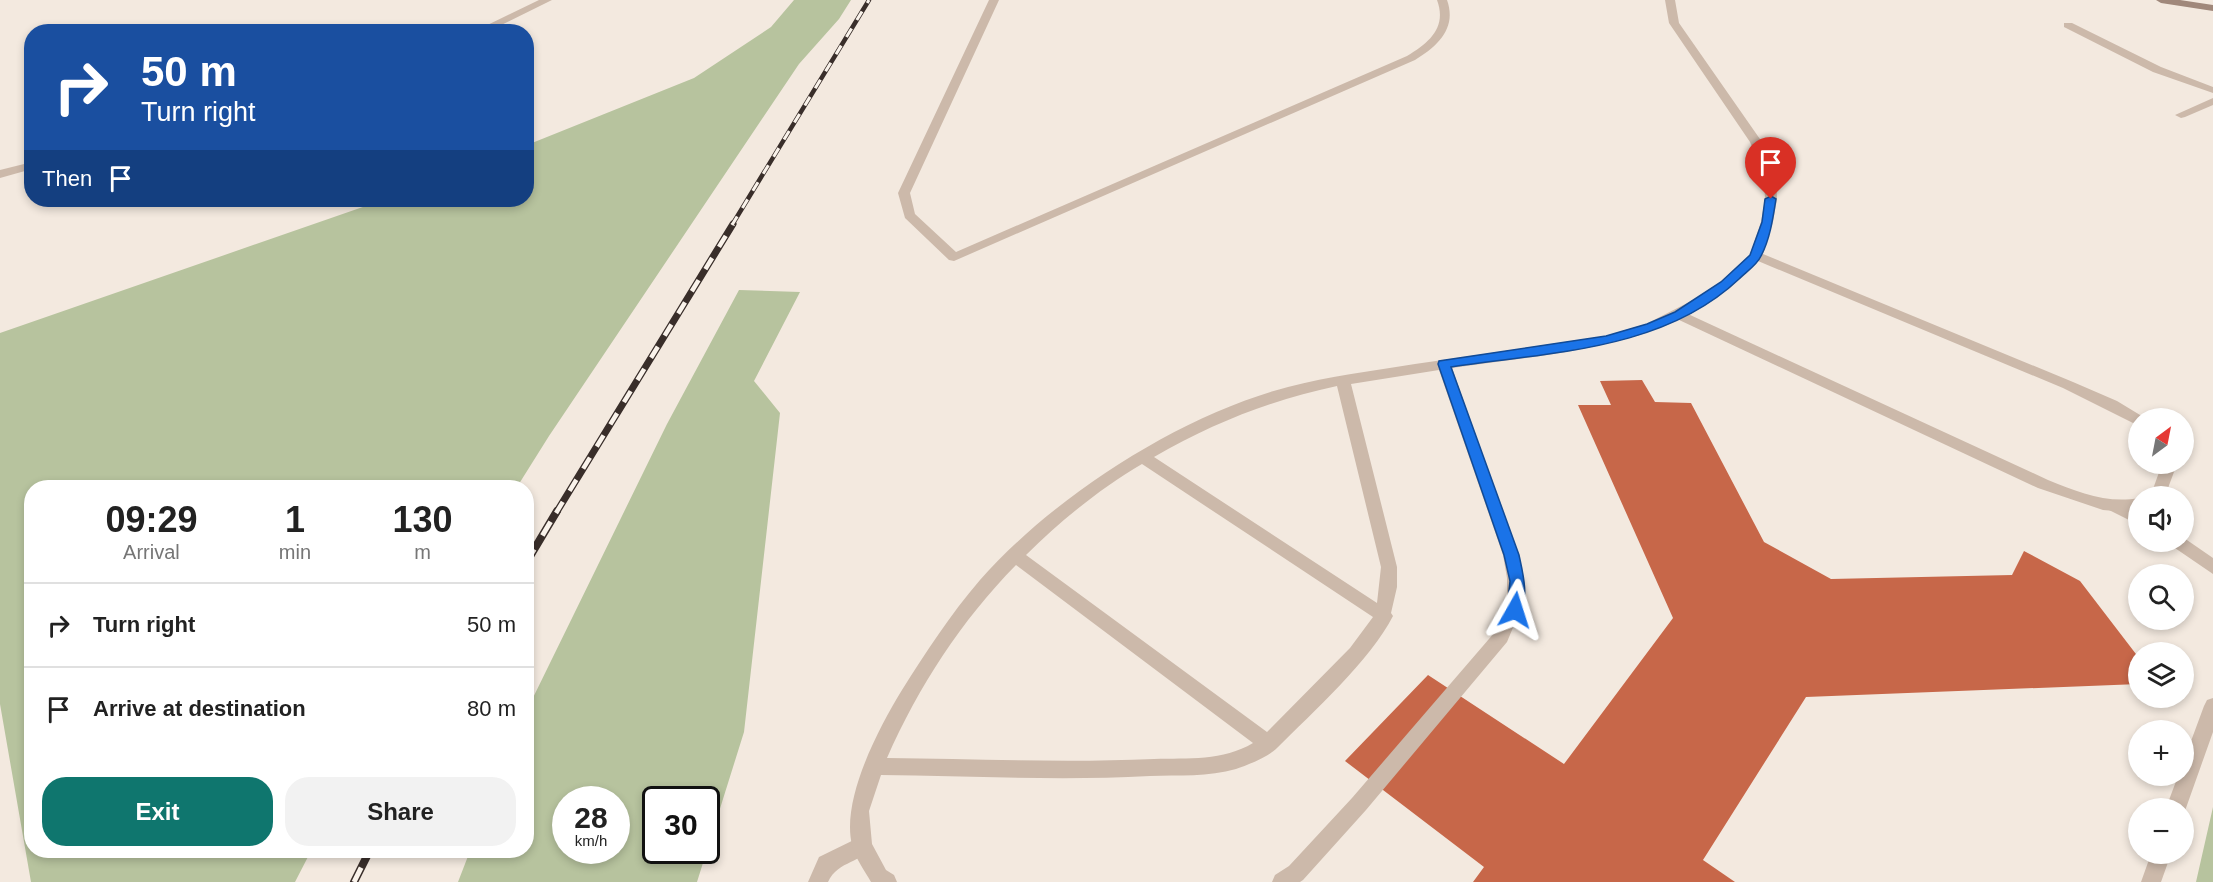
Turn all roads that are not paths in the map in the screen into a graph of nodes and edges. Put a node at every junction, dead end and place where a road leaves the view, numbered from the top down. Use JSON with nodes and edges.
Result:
{"nodes":[{"id":1,"x":547,"y":0,"type":"edge"},
{"id":2,"x":994,"y":0,"type":"edge"},
{"id":3,"x":1442,"y":0,"type":"edge"},
{"id":4,"x":1670,"y":0,"type":"edge"},
{"id":5,"x":2161,"y":0,"type":"edge"},
{"id":6,"x":2213,"y":8,"type":"edge"},
{"id":7,"x":495,"y":24,"type":"edge"},
{"id":8,"x":2068,"y":25,"type":"dead end"},
{"id":9,"x":2213,"y":90,"type":"edge"},
{"id":10,"x":2213,"y":101,"type":"edge"},
{"id":11,"x":2181,"y":115,"type":"dead end"},
{"id":12,"x":24,"y":167,"type":"edge"},
{"id":13,"x":0,"y":174,"type":"edge"},
{"id":14,"x":1756,"y":256,"type":"junction"},
{"id":15,"x":1679,"y":315,"type":"junction"},
{"id":16,"x":1444,"y":364,"type":"junction"},
{"id":17,"x":1343,"y":380,"type":"junction"},
{"id":18,"x":2128,"y":415,"type":"edge"},
{"id":19,"x":1141,"y":456,"type":"junction"},
{"id":20,"x":2128,"y":505,"type":"edge"},
{"id":21,"x":2115,"y":506,"type":"junction"},
{"id":22,"x":2128,"y":513,"type":"edge"},
{"id":23,"x":2194,"y":552,"type":"edge"},
{"id":24,"x":1015,"y":555,"type":"junction"},
{"id":25,"x":2213,"y":568,"type":"edge"},
{"id":26,"x":1384,"y":616,"type":"junction"},
{"id":27,"x":2213,"y":706,"type":"edge"},
{"id":28,"x":1269,"y":744,"type":"junction"},
{"id":29,"x":874,"y":766,"type":"junction"},
{"id":30,"x":2180,"y":798,"type":"edge"},
{"id":31,"x":862,"y":845,"type":"junction"},
{"id":32,"x":2157,"y":864,"type":"edge"},
{"id":33,"x":818,"y":882,"type":"edge"},
{"id":34,"x":887,"y":882,"type":"edge"},
{"id":35,"x":1282,"y":882,"type":"edge"},
{"id":36,"x":2151,"y":882,"type":"edge"}],
"edges":[{"from":1,"to":7,"type":"street"},
{"from":2,"to":3,"type":"street"},
{"from":4,"to":14,"type":"street"},
{"from":5,"to":6,"type":"main road"},
{"from":8,"to":9,"type":"street"},
{"from":10,"to":11,"type":"street"},
{"from":12,"to":13,"type":"street"},
{"from":14,"to":15,"type":"street"},
{"from":14,"to":18,"type":"street"},
{"from":15,"to":16,"type":"street"},
{"from":15,"to":21,"type":"street"},
{"from":16,"to":17,"type":"street"},
{"from":16,"to":35,"type":"street"},
{"from":17,"to":19,"type":"street"},
{"from":17,"to":26,"type":"street"},
{"from":19,"to":24,"type":"street"},
{"from":19,"to":26,"type":"street"},
{"from":20,"to":21,"type":"street"},
{"from":21,"to":22,"type":"street"},
{"from":23,"to":25,"type":"street"},
{"from":24,"to":28,"type":"street"},
{"from":24,"to":29,"type":"street"},
{"from":26,"to":28,"type":"street"},
{"from":27,"to":30,"type":"street"},
{"from":28,"to":29,"type":"street"},
{"from":29,"to":31,"type":"street"},
{"from":31,"to":33,"type":"street"},
{"from":31,"to":34,"type":"street"},
{"from":32,"to":36,"type":"street"}]}
